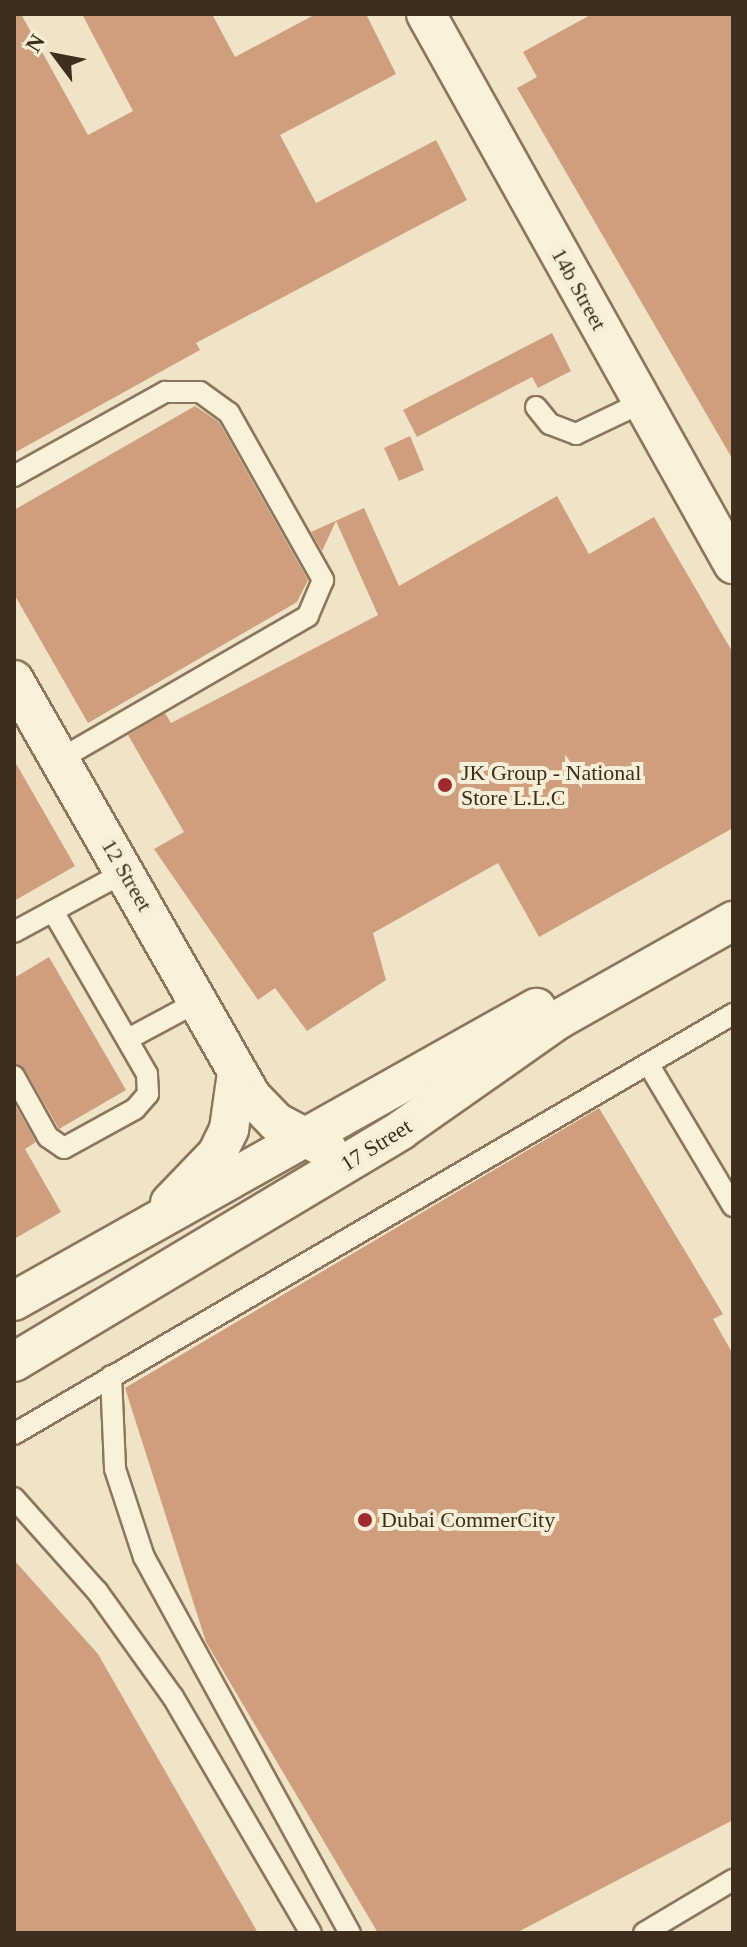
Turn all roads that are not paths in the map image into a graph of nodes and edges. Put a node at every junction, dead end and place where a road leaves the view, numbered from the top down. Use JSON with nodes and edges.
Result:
{"nodes":[{"id":1,"x":426,"y":14,"type":"edge"},
{"id":2,"x":643,"y":402,"type":"junction"},
{"id":3,"x":536,"y":407,"type":"dead end"},
{"id":4,"x":14,"y":476,"type":"edge"},
{"id":5,"x":733,"y":564,"type":"edge"},
{"id":6,"x":14,"y":680,"type":"edge"},
{"id":7,"x":60,"y":759,"type":"junction"},
{"id":8,"x":125,"y":872,"type":"junction"},
{"id":9,"x":733,"y":896,"type":"edge"},
{"id":10,"x":53,"y":911,"type":"junction"},
{"id":11,"x":733,"y":921,"type":"edge"},
{"id":12,"x":14,"y":932,"type":"edge"},
{"id":13,"x":199,"y":1001,"type":"junction"},
{"id":14,"x":733,"y":1014,"type":"edge"},
{"id":15,"x":128,"y":1039,"type":"junction"},
{"id":16,"x":650,"y":1067,"type":"junction"},
{"id":17,"x":237,"y":1073,"type":"junction"},
{"id":18,"x":14,"y":1076,"type":"edge"},
{"id":19,"x":306,"y":1141,"type":"junction"},
{"id":20,"x":358,"y":1157,"type":"junction"},
{"id":21,"x":733,"y":1206,"type":"edge"},
{"id":22,"x":142,"y":1230,"type":"junction"},
{"id":23,"x":14,"y":1301,"type":"edge"},
{"id":24,"x":14,"y":1362,"type":"edge"},
{"id":25,"x":111,"y":1376,"type":"junction"},
{"id":26,"x":14,"y":1434,"type":"edge"},
{"id":27,"x":14,"y":1498,"type":"edge"},
{"id":28,"x":733,"y":1880,"type":"edge"},
{"id":29,"x":311,"y":1933,"type":"edge"},
{"id":30,"x":350,"y":1933,"type":"edge"},
{"id":31,"x":644,"y":1933,"type":"edge"}],
"edges":[{"from":1,"to":2,"type":"street","name":"14b Street"},
{"from":2,"to":3,"type":"lane"},
{"from":2,"to":5,"type":"street","name":"14b Street"},
{"from":4,"to":7,"type":"lane"},
{"from":6,"to":7,"type":"street","name":"12 Street"},
{"from":7,"to":8,"type":"street","name":"12 Street"},
{"from":8,"to":10,"type":"lane"},
{"from":8,"to":13,"type":"street","name":"12 Street"},
{"from":9,"to":19,"type":"street","name":"17 Street"},
{"from":10,"to":12,"type":"lane"},
{"from":10,"to":15,"type":"lane"},
{"from":11,"to":20,"type":"street","name":"17 Street"},
{"from":13,"to":15,"type":"lane"},
{"from":13,"to":17,"type":"street","name":"12 Street"},
{"from":14,"to":16,"type":"lane"},
{"from":15,"to":18,"type":"lane"},
{"from":16,"to":21,"type":"lane"},
{"from":16,"to":25,"type":"lane"},
{"from":17,"to":19,"type":"street","name":"12 Street"},
{"from":17,"to":22,"type":"street"},
{"from":19,"to":20,"type":"street","name":"12 Street"},
{"from":19,"to":22,"type":"street","name":"17 Street"},
{"from":20,"to":24,"type":"street","name":"17 Street"},
{"from":22,"to":23,"type":"street","name":"17 Street"},
{"from":25,"to":26,"type":"lane"},
{"from":25,"to":30,"type":"lane"},
{"from":27,"to":29,"type":"lane"},
{"from":28,"to":31,"type":"lane"}]}
